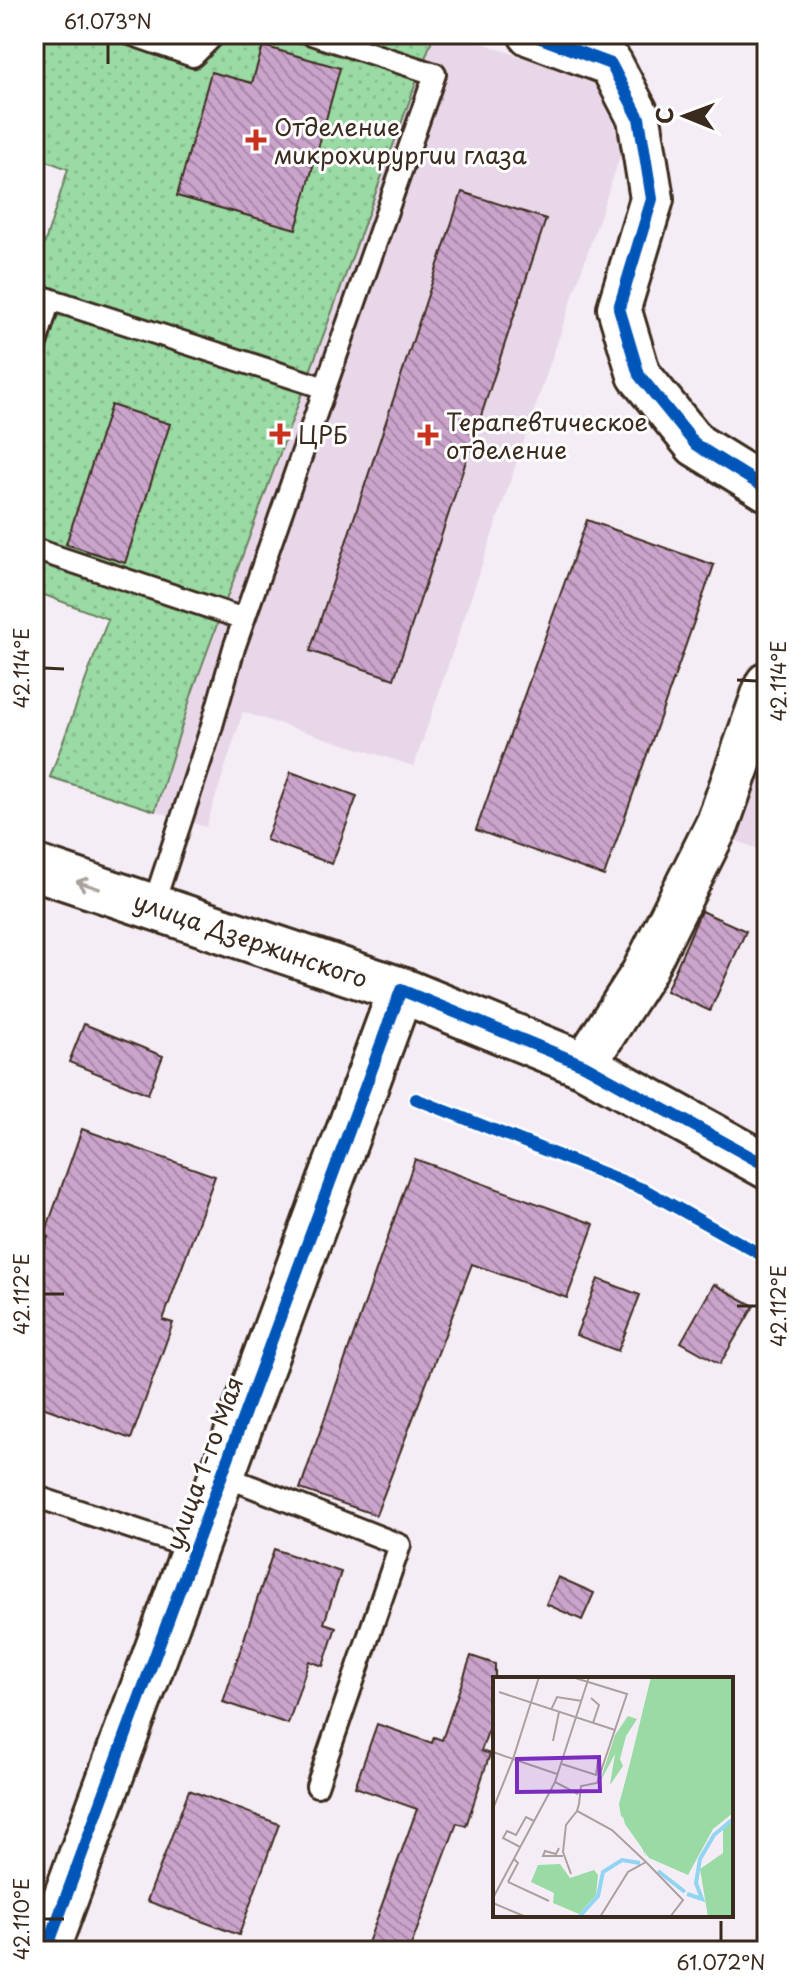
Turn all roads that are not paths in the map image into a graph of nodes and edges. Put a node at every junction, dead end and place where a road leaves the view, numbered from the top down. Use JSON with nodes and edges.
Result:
{"nodes":[{"id":1,"x":130,"y":34,"type":"edge"},
{"id":2,"x":215,"y":34,"type":"edge"},
{"id":3,"x":311,"y":34,"type":"edge"},
{"id":4,"x":530,"y":34,"type":"edge"},
{"id":5,"x":42,"y":296,"type":"edge"},
{"id":6,"x":34,"y":350,"type":"edge"},
{"id":7,"x":325,"y":388,"type":"junction"},
{"id":8,"x":767,"y":489,"type":"edge"},
{"id":9,"x":34,"y":549,"type":"edge"},
{"id":10,"x":244,"y":619,"type":"junction"},
{"id":11,"x":767,"y":684,"type":"edge"},
{"id":12,"x":34,"y":867,"type":"edge"},
{"id":13,"x":153,"y":906,"type":"junction"},
{"id":14,"x":401,"y":990,"type":"junction"},
{"id":15,"x":584,"y":1065,"type":"junction"},
{"id":16,"x":767,"y":1166,"type":"edge"},
{"id":17,"x":222,"y":1475,"type":"junction"},
{"id":18,"x":34,"y":1496,"type":"edge"},
{"id":19,"x":195,"y":1549,"type":"junction"},
{"id":20,"x":317,"y":1786,"type":"dead end"},
{"id":21,"x":46,"y":1951,"type":"edge"}],
"edges":[{"from":1,"to":2,"type":"lane"},
{"from":3,"to":7,"type":"lane"},
{"from":4,"to":8,"type":"street"},
{"from":5,"to":6,"type":"lane"},
{"from":5,"to":7,"type":"lane"},
{"from":7,"to":10,"type":"lane"},
{"from":9,"to":10,"type":"lane"},
{"from":10,"to":13,"type":"lane"},
{"from":11,"to":15,"type":"street"},
{"from":13,"to":12,"type":"street","name":"улица Дзержинского","one_way":true},
{"from":13,"to":14,"type":"street","name":"улица Дзержинского"},
{"from":14,"to":15,"type":"street","name":"улица Дзержинского"},
{"from":14,"to":17,"type":"street","name":"улица 1-го Мая"},
{"from":15,"to":16,"type":"street","name":"улица Дзержинского"},
{"from":17,"to":19,"type":"street","name":"улица 1-го Мая"},
{"from":17,"to":20,"type":"lane"},
{"from":18,"to":19,"type":"lane"},
{"from":19,"to":21,"type":"street","name":"улица 1-го Мая"}]}
